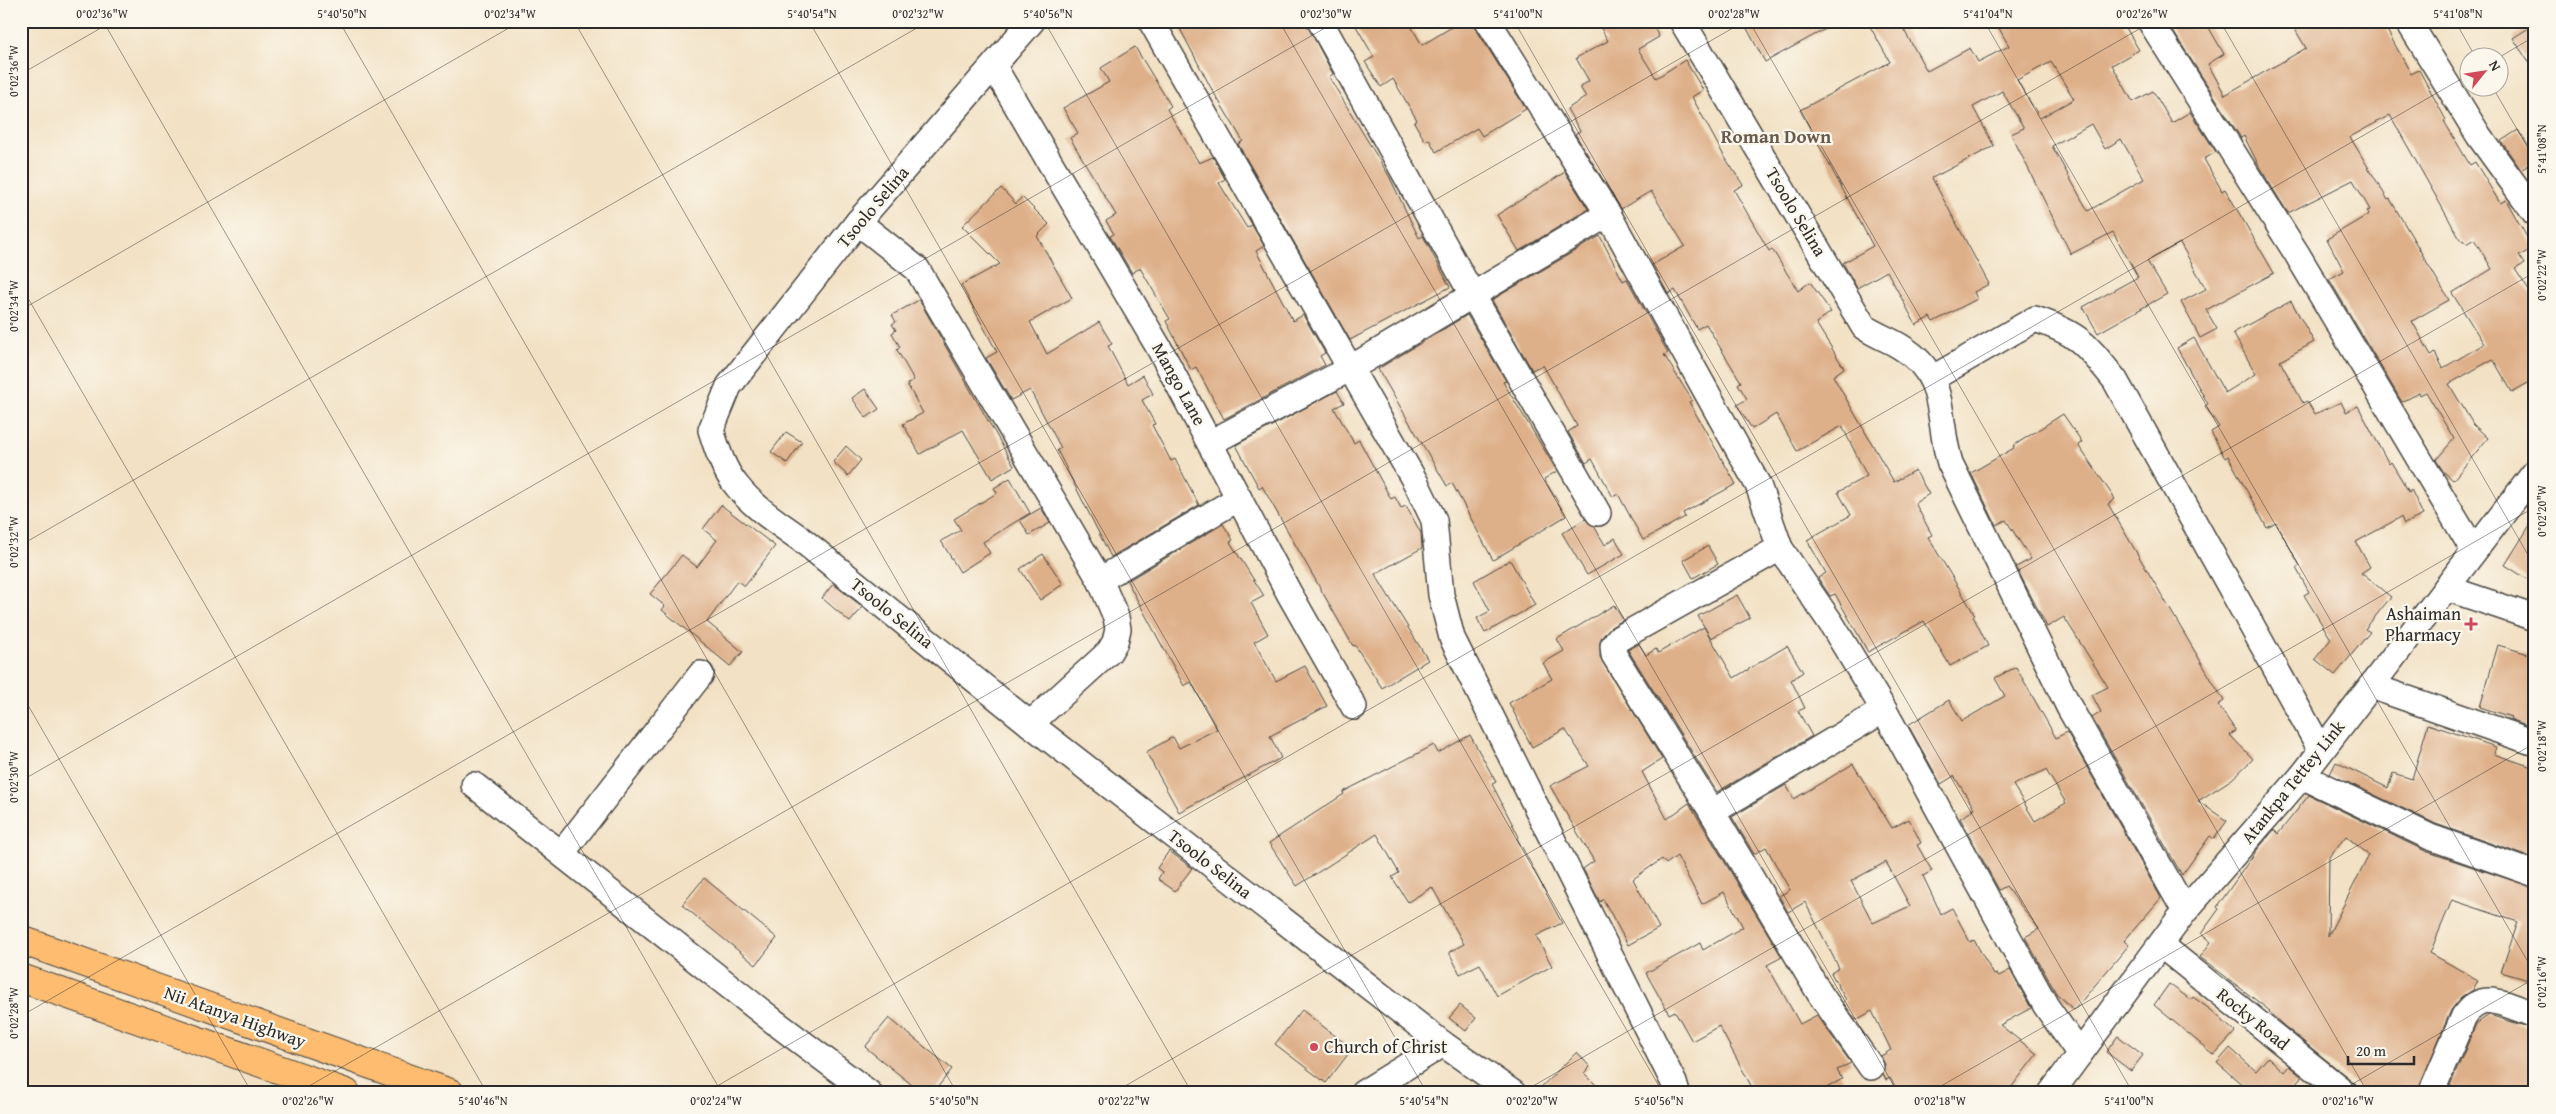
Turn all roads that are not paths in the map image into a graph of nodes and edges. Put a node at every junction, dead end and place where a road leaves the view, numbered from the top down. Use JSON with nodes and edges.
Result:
{"nodes":[{"id":1,"x":1032,"y":21,"type":"edge"},
{"id":2,"x":1151,"y":21,"type":"edge"},
{"id":3,"x":1320,"y":21,"type":"edge"},
{"id":4,"x":1488,"y":21,"type":"edge"},
{"id":5,"x":1682,"y":21,"type":"edge"},
{"id":6,"x":2150,"y":21,"type":"edge"},
{"id":7,"x":2408,"y":21,"type":"edge"},
{"id":8,"x":994,"y":67,"type":"junction"},
{"id":9,"x":1608,"y":214,"type":"junction"},
{"id":10,"x":2535,"y":214,"type":"edge"},
{"id":11,"x":858,"y":222,"type":"junction"},
{"id":12,"x":1473,"y":296,"type":"junction"},
{"id":13,"x":1351,"y":368,"type":"junction"},
{"id":14,"x":1933,"y":378,"type":"junction"},
{"id":15,"x":1210,"y":443,"type":"junction"},
{"id":16,"x":2535,"y":472,"type":"edge"},
{"id":17,"x":1239,"y":498,"type":"junction"},
{"id":18,"x":1598,"y":513,"type":"dead end"},
{"id":19,"x":1780,"y":548,"type":"junction"},
{"id":20,"x":2474,"y":551,"type":"junction"},
{"id":21,"x":1100,"y":580,"type":"junction"},
{"id":22,"x":2446,"y":588,"type":"junction"},
{"id":23,"x":2535,"y":618,"type":"edge"},
{"id":24,"x":701,"y":674,"type":"dead end"},
{"id":25,"x":2371,"y":686,"type":"junction"},
{"id":26,"x":1354,"y":707,"type":"dead end"},
{"id":27,"x":1884,"y":710,"type":"junction"},
{"id":28,"x":1030,"y":724,"type":"junction"},
{"id":29,"x":2535,"y":743,"type":"edge"},
{"id":30,"x":2321,"y":750,"type":"junction"},
{"id":31,"x":2302,"y":776,"type":"junction"},
{"id":32,"x":474,"y":785,"type":"dead end"},
{"id":33,"x":1712,"y":812,"type":"junction"},
{"id":34,"x":562,"y":854,"type":"junction"},
{"id":35,"x":2535,"y":874,"type":"edge"},
{"id":36,"x":2184,"y":911,"type":"junction"},
{"id":37,"x":21,"y":940,"type":"edge"},
{"id":38,"x":2161,"y":945,"type":"junction"},
{"id":39,"x":21,"y":978,"type":"edge"},
{"id":40,"x":2535,"y":1015,"type":"edge"},
{"id":41,"x":1443,"y":1044,"type":"junction"},
{"id":42,"x":2080,"y":1054,"type":"junction"},
{"id":43,"x":1871,"y":1067,"type":"dead end"},
{"id":44,"x":346,"y":1093,"type":"edge"},
{"id":45,"x":450,"y":1093,"type":"edge"},
{"id":46,"x":869,"y":1093,"type":"edge"},
{"id":47,"x":1363,"y":1093,"type":"edge"},
{"id":48,"x":1513,"y":1093,"type":"edge"},
{"id":49,"x":1677,"y":1093,"type":"edge"},
{"id":50,"x":2051,"y":1093,"type":"edge"},
{"id":51,"x":2345,"y":1093,"type":"edge"},
{"id":52,"x":2431,"y":1093,"type":"edge"}],
"edges":[{"from":1,"to":8,"type":"street","name":"Tsoolo Selina"},
{"from":2,"to":13,"type":"street"},
{"from":3,"to":12,"type":"street"},
{"from":4,"to":9,"type":"street"},
{"from":5,"to":14,"type":"street","name":"Tsoolo Selina"},
{"from":6,"to":20,"type":"street"},
{"from":7,"to":10,"type":"street"},
{"from":8,"to":11,"type":"street","name":"Tsoolo Selina"},
{"from":8,"to":15,"type":"street","name":"Mango Lane"},
{"from":9,"to":12,"type":"street"},
{"from":9,"to":19,"type":"street"},
{"from":11,"to":21,"type":"street"},
{"from":11,"to":28,"type":"street","name":"Tsoolo Selina"},
{"from":12,"to":13,"type":"street"},
{"from":12,"to":18,"type":"street"},
{"from":13,"to":15,"type":"street"},
{"from":13,"to":49,"type":"street"},
{"from":14,"to":30,"type":"street"},
{"from":14,"to":36,"type":"street"},
{"from":15,"to":17,"type":"street","name":"Mango Lane"},
{"from":16,"to":20,"type":"street","name":"Atankpa Tettey Link"},
{"from":17,"to":21,"type":"street"},
{"from":17,"to":26,"type":"street","name":"Mango Lane"},
{"from":19,"to":27,"type":"street"},
{"from":19,"to":33,"type":"street"},
{"from":20,"to":22,"type":"street","name":"Atankpa Tettey Link"},
{"from":21,"to":28,"type":"street"},
{"from":22,"to":23,"type":"street"},
{"from":22,"to":25,"type":"street","name":"Atankpa Tettey Link"},
{"from":24,"to":34,"type":"street"},
{"from":25,"to":29,"type":"street"},
{"from":25,"to":30,"type":"street","name":"Atankpa Tettey Link"},
{"from":27,"to":33,"type":"street"},
{"from":27,"to":42,"type":"street"},
{"from":28,"to":41,"type":"street","name":"Tsoolo Selina"},
{"from":30,"to":31,"type":"street","name":"Atankpa Tettey Link"},
{"from":31,"to":35,"type":"street"},
{"from":31,"to":36,"type":"street","name":"Atankpa Tettey Link"},
{"from":32,"to":34,"type":"street"},
{"from":33,"to":43,"type":"street"},
{"from":34,"to":46,"type":"street"},
{"from":36,"to":38,"type":"street","name":"Atankpa Tettey Link"},
{"from":37,"to":45,"type":"main road","name":"Nii Atanya Highway"},
{"from":38,"to":42,"type":"street","name":"Atankpa Tettey Link"},
{"from":38,"to":51,"type":"street","name":"Rocky Road"},
{"from":39,"to":44,"type":"main road"},
{"from":40,"to":52,"type":"street"},
{"from":41,"to":47,"type":"street"},
{"from":41,"to":48,"type":"street","name":"Tsoolo Selina"},
{"from":42,"to":50,"type":"street","name":"Atankpa Tettey Link"}]}
